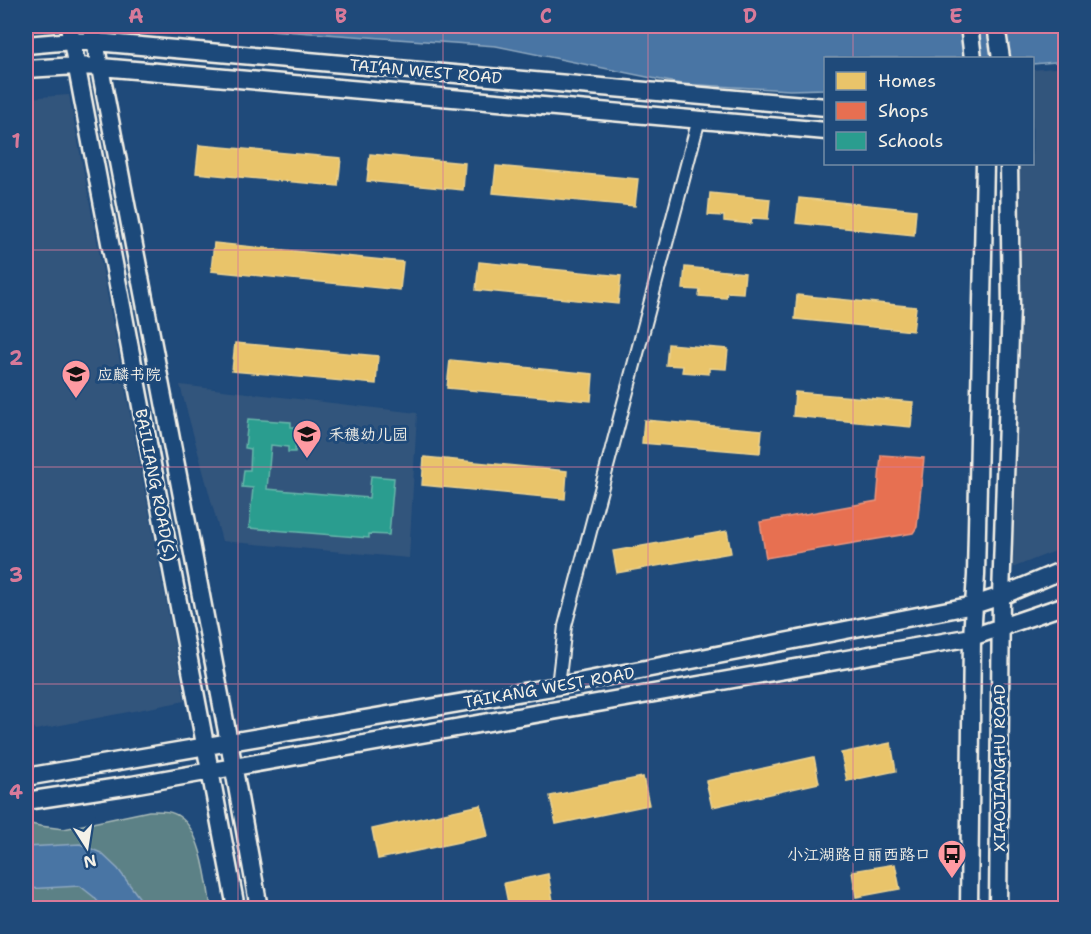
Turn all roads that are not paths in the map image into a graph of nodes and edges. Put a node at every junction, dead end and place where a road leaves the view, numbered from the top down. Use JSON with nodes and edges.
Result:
{"nodes":[{"id":1,"x":969,"y":26,"type":"edge"},
{"id":2,"x":996,"y":26,"type":"edge"},
{"id":3,"x":70,"y":33,"type":"edge"},
{"id":4,"x":94,"y":34,"type":"edge"},
{"id":5,"x":26,"y":45,"type":"edge"},
{"id":6,"x":973,"y":57,"type":"edge"},
{"id":7,"x":1001,"y":57,"type":"edge"},
{"id":8,"x":77,"y":66,"type":"junction"},
{"id":9,"x":101,"y":67,"type":"junction"},
{"id":10,"x":26,"y":69,"type":"edge"},
{"id":11,"x":824,"y":107,"type":"edge"},
{"id":12,"x":699,"y":120,"type":"junction"},
{"id":13,"x":824,"y":131,"type":"edge"},
{"id":14,"x":985,"y":165,"type":"edge"},
{"id":15,"x":1009,"y":165,"type":"edge"},
{"id":16,"x":1065,"y":569,"type":"edge"},
{"id":17,"x":1001,"y":596,"type":"junction"},
{"id":18,"x":974,"y":605,"type":"junction"},
{"id":19,"x":1065,"y":605,"type":"edge"},
{"id":20,"x":1000,"y":628,"type":"junction"},
{"id":21,"x":972,"y":638,"type":"junction"},
{"id":22,"x":558,"y":686,"type":"junction"},
{"id":23,"x":229,"y":742,"type":"junction"},
{"id":24,"x":206,"y":747,"type":"junction"},
{"id":25,"x":233,"y":767,"type":"junction"},
{"id":26,"x":210,"y":771,"type":"junction"},
{"id":27,"x":26,"y":777,"type":"edge"},
{"id":28,"x":26,"y":801,"type":"edge"},
{"id":29,"x":259,"y":908,"type":"edge"},
{"id":30,"x":236,"y":909,"type":"edge"},
{"id":31,"x":969,"y":909,"type":"edge"},
{"id":32,"x":998,"y":909,"type":"edge"}],
"edges":[{"from":1,"to":6,"type":"main road"},
{"from":2,"to":7,"type":"main road"},
{"from":3,"to":4,"type":"main road","name":"TAI‘AN WEST ROAD"},
{"from":3,"to":5,"type":"main road","name":"TAI‘AN WEST ROAD"},
{"from":3,"to":8,"type":"main road","name":"BAILIANG ROAD(S.)"},
{"from":4,"to":9,"type":"main road","name":"BAILIANG ROAD(S.)"},
{"from":4,"to":11,"type":"main road","name":"TAI‘AN WEST ROAD"},
{"from":8,"to":9,"type":"main road","name":"TAI‘AN WEST ROAD"},
{"from":8,"to":10,"type":"main road","name":"TAI‘AN WEST ROAD"},
{"from":8,"to":24,"type":"main road","name":"BAILIANG ROAD(S.)"},
{"from":9,"to":12,"type":"main road","name":"TAI‘AN WEST ROAD"},
{"from":9,"to":23,"type":"main road","name":"BAILIANG ROAD(S.)"},
{"from":12,"to":13,"type":"main road","name":"TAI‘AN WEST ROAD"},
{"from":12,"to":22,"type":"street"},
{"from":14,"to":18,"type":"main road","name":"XIAOJIANGHU ROAD"},
{"from":15,"to":17,"type":"main road","name":"XIAOJIANGHU ROAD"},
{"from":16,"to":17,"type":"main road","name":"TAIKANG WEST ROAD"},
{"from":17,"to":18,"type":"main road","name":"TAIKANG WEST ROAD"},
{"from":17,"to":20,"type":"main road","name":"XIAOJIANGHU ROAD"},
{"from":18,"to":21,"type":"main road","name":"XIAOJIANGHU ROAD"},
{"from":18,"to":22,"type":"main road","name":"TAIKANG WEST ROAD"},
{"from":19,"to":20,"type":"main road","name":"TAIKANG WEST ROAD"},
{"from":20,"to":21,"type":"main road","name":"TAIKANG WEST ROAD"},
{"from":20,"to":32,"type":"main road","name":"XIAOJIANGHU ROAD"},
{"from":21,"to":25,"type":"main road","name":"TAIKANG WEST ROAD"},
{"from":21,"to":31,"type":"main road","name":"XIAOJIANGHU ROAD"},
{"from":22,"to":23,"type":"main road","name":"TAIKANG WEST ROAD"},
{"from":23,"to":24,"type":"main road","name":"TAIKANG WEST ROAD"},
{"from":23,"to":25,"type":"main road","name":"BAILIANG ROAD(S.)"},
{"from":24,"to":26,"type":"main road","name":"BAILIANG ROAD(S.)"},
{"from":24,"to":27,"type":"main road","name":"TAIKANG WEST ROAD"},
{"from":25,"to":26,"type":"main road","name":"TAIKANG WEST ROAD"},
{"from":25,"to":29,"type":"main road","name":"BAILIANG ROAD(S.)"},
{"from":26,"to":28,"type":"main road","name":"TAIKANG WEST ROAD"},
{"from":26,"to":30,"type":"main road","name":"BAILIANG ROAD(S.)"}]}
